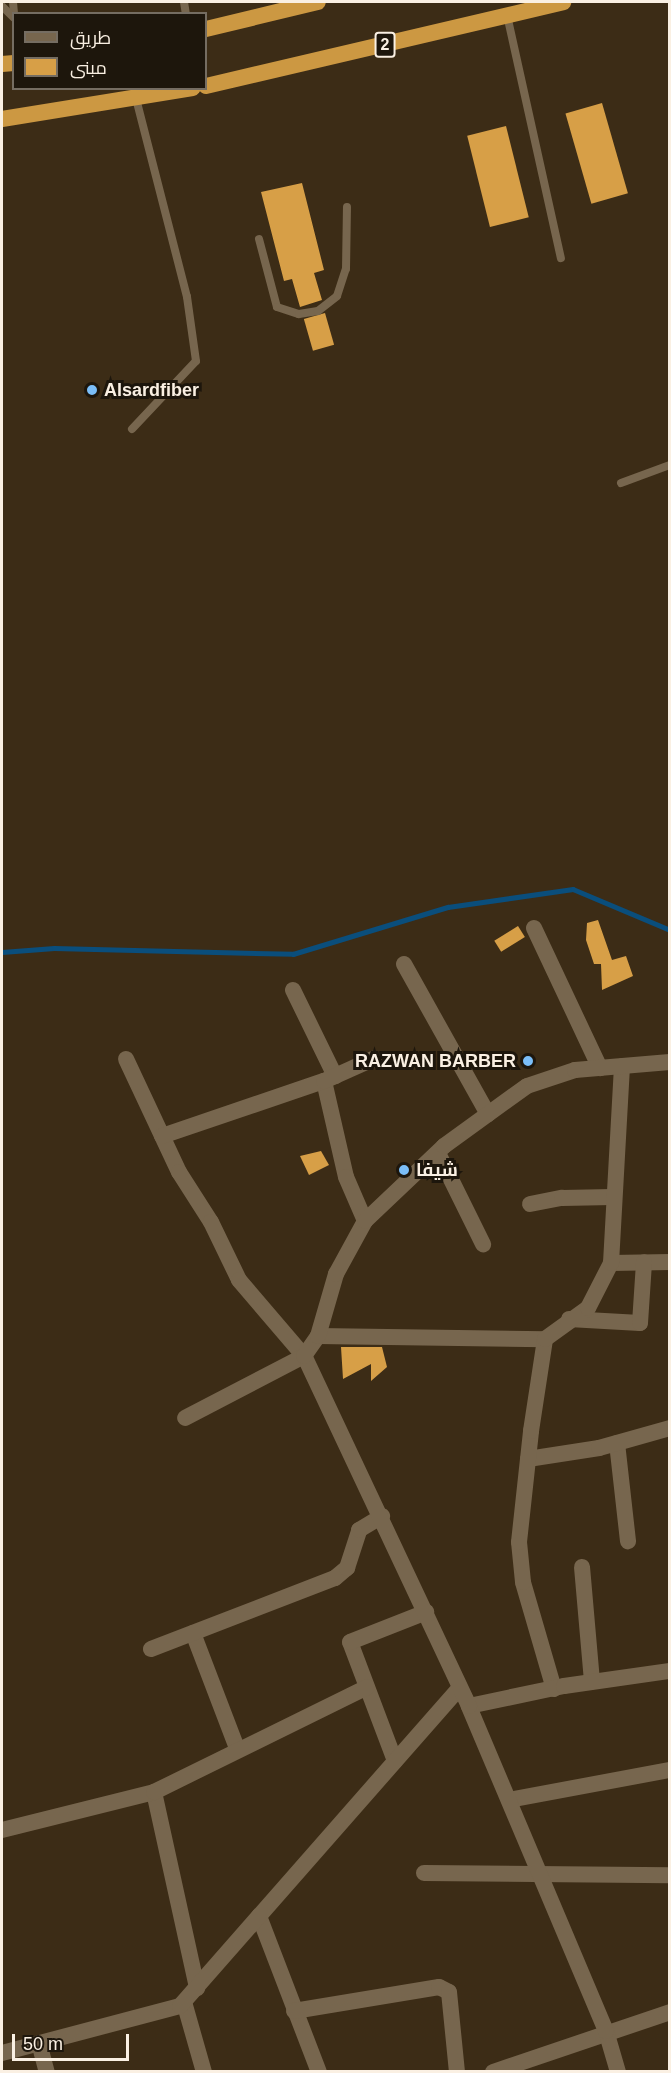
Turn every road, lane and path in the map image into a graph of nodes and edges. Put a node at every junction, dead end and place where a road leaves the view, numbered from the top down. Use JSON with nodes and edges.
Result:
{"nodes":[{"id":1,"x":312,"y":2,"type":"edge"},
{"id":2,"x":563,"y":2,"type":"edge"},
{"id":3,"x":507,"y":15,"type":"junction"},
{"id":4,"x":207,"y":29,"type":"edge"},
{"id":5,"x":207,"y":86,"type":"edge"},
{"id":6,"x":183,"y":90,"type":"edge"},
{"id":7,"x":136,"y":99,"type":"junction"},
{"id":8,"x":2,"y":119,"type":"edge"},
{"id":9,"x":347,"y":207,"type":"dead end"},
{"id":10,"x":259,"y":239,"type":"dead end"},
{"id":11,"x":561,"y":258,"type":"dead end"},
{"id":12,"x":132,"y":429,"type":"dead end"},
{"id":13,"x":669,"y":465,"type":"edge"},
{"id":14,"x":621,"y":483,"type":"dead end"},
{"id":15,"x":534,"y":928,"type":"dead end"},
{"id":16,"x":404,"y":964,"type":"dead end"},
{"id":17,"x":293,"y":990,"type":"dead end"},
{"id":18,"x":126,"y":1059,"type":"dead end"},
{"id":19,"x":374,"y":1059,"type":"dead end"},
{"id":20,"x":669,"y":1062,"type":"edge"},
{"id":21,"x":622,"y":1066,"type":"junction"},
{"id":22,"x":600,"y":1068,"type":"junction"},
{"id":23,"x":329,"y":1079,"type":"junction"},
{"id":24,"x":488,"y":1114,"type":"junction"},
{"id":25,"x":162,"y":1136,"type":"junction"},
{"id":26,"x":438,"y":1153,"type":"junction"},
{"id":27,"x":612,"y":1197,"type":"junction"},
{"id":28,"x":530,"y":1204,"type":"dead end"},
{"id":29,"x":365,"y":1221,"type":"junction"},
{"id":30,"x":483,"y":1244,"type":"dead end"},
{"id":31,"x":644,"y":1262,"type":"junction"},
{"id":32,"x":669,"y":1262,"type":"edge"},
{"id":33,"x":611,"y":1263,"type":"junction"},
{"id":34,"x":568,"y":1319,"type":"junction"},
{"id":35,"x":318,"y":1336,"type":"junction"},
{"id":36,"x":546,"y":1339,"type":"junction"},
{"id":37,"x":304,"y":1356,"type":"junction"},
{"id":38,"x":185,"y":1418,"type":"dead end"},
{"id":39,"x":669,"y":1428,"type":"edge"},
{"id":40,"x":617,"y":1443,"type":"junction"},
{"id":41,"x":528,"y":1459,"type":"junction"},
{"id":42,"x":382,"y":1516,"type":"junction"},
{"id":43,"x":628,"y":1541,"type":"dead end"},
{"id":44,"x":582,"y":1567,"type":"dead end"},
{"id":45,"x":426,"y":1612,"type":"junction"},
{"id":46,"x":193,"y":1633,"type":"junction"},
{"id":47,"x":151,"y":1649,"type":"dead end"},
{"id":48,"x":669,"y":1671,"type":"edge"},
{"id":49,"x":592,"y":1682,"type":"junction"},
{"id":50,"x":367,"y":1687,"type":"junction"},
{"id":51,"x":459,"y":1689,"type":"junction"},
{"id":52,"x":554,"y":1689,"type":"junction"},
{"id":53,"x":469,"y":1706,"type":"junction"},
{"id":54,"x":237,"y":1748,"type":"junction"},
{"id":55,"x":395,"y":1761,"type":"junction"},
{"id":56,"x":669,"y":1770,"type":"edge"},
{"id":57,"x":154,"y":1792,"type":"junction"},
{"id":58,"x":509,"y":1800,"type":"junction"},
{"id":59,"x":2,"y":1830,"type":"edge"},
{"id":60,"x":538,"y":1871,"type":"junction"},
{"id":61,"x":424,"y":1873,"type":"dead end"},
{"id":62,"x":669,"y":1875,"type":"edge"},
{"id":63,"x":259,"y":1916,"type":"junction"},
{"id":64,"x":197,"y":1988,"type":"junction"},
{"id":65,"x":184,"y":2002,"type":"junction"},
{"id":66,"x":294,"y":2011,"type":"junction"},
{"id":67,"x":669,"y":2012,"type":"edge"},
{"id":68,"x":606,"y":2031,"type":"junction"},
{"id":69,"x":39,"y":2043,"type":"junction"},
{"id":70,"x":2,"y":2053,"type":"edge"},
{"id":71,"x":47,"y":2072,"type":"edge"},
{"id":72,"x":204,"y":2072,"type":"edge"},
{"id":73,"x":319,"y":2072,"type":"edge"},
{"id":74,"x":457,"y":2072,"type":"edge"},
{"id":75,"x":493,"y":2072,"type":"edge"},
{"id":76,"x":618,"y":2072,"type":"edge"}],
"edges":[{"from":1,"to":4,"type":"highway"},
{"from":2,"to":3,"type":"highway","number":"2"},
{"from":3,"to":5,"type":"highway","number":"2"},
{"from":3,"to":11,"type":"lane"},
{"from":6,"to":7,"type":"highway"},
{"from":7,"to":8,"type":"highway"},
{"from":7,"to":12,"type":"lane"},
{"from":9,"to":10,"type":"lane"},
{"from":13,"to":14,"type":"lane"},
{"from":15,"to":22,"type":"street"},
{"from":16,"to":24,"type":"street"},
{"from":17,"to":23,"type":"street"},
{"from":18,"to":25,"type":"street"},
{"from":19,"to":23,"type":"street"},
{"from":20,"to":21,"type":"street"},
{"from":21,"to":22,"type":"street"},
{"from":21,"to":27,"type":"street"},
{"from":22,"to":24,"type":"street"},
{"from":23,"to":25,"type":"street"},
{"from":23,"to":29,"type":"street"},
{"from":24,"to":26,"type":"street"},
{"from":25,"to":37,"type":"street"},
{"from":26,"to":29,"type":"street"},
{"from":26,"to":30,"type":"street"},
{"from":27,"to":28,"type":"street"},
{"from":27,"to":33,"type":"street"},
{"from":29,"to":35,"type":"street"},
{"from":31,"to":32,"type":"street"},
{"from":31,"to":33,"type":"street"},
{"from":31,"to":34,"type":"street"},
{"from":33,"to":34,"type":"street"},
{"from":34,"to":36,"type":"street"},
{"from":35,"to":36,"type":"street"},
{"from":35,"to":37,"type":"street"},
{"from":36,"to":41,"type":"street"},
{"from":37,"to":38,"type":"street"},
{"from":37,"to":42,"type":"street"},
{"from":39,"to":40,"type":"street"},
{"from":40,"to":41,"type":"street"},
{"from":40,"to":43,"type":"street"},
{"from":41,"to":52,"type":"street"},
{"from":42,"to":45,"type":"street"},
{"from":42,"to":46,"type":"street"},
{"from":44,"to":49,"type":"street"},
{"from":45,"to":50,"type":"street"},
{"from":45,"to":51,"type":"street"},
{"from":46,"to":47,"type":"street"},
{"from":46,"to":54,"type":"street"},
{"from":48,"to":49,"type":"street"},
{"from":49,"to":52,"type":"street"},
{"from":50,"to":54,"type":"street"},
{"from":50,"to":55,"type":"street"},
{"from":51,"to":53,"type":"street"},
{"from":51,"to":55,"type":"street"},
{"from":52,"to":53,"type":"street"},
{"from":53,"to":58,"type":"street"},
{"from":54,"to":57,"type":"street"},
{"from":55,"to":63,"type":"street"},
{"from":56,"to":58,"type":"street"},
{"from":57,"to":59,"type":"street"},
{"from":57,"to":64,"type":"street"},
{"from":58,"to":60,"type":"street"},
{"from":60,"to":61,"type":"street"},
{"from":60,"to":62,"type":"street"},
{"from":60,"to":68,"type":"street"},
{"from":63,"to":64,"type":"street"},
{"from":63,"to":66,"type":"street"},
{"from":64,"to":65,"type":"street"},
{"from":65,"to":69,"type":"street"},
{"from":65,"to":72,"type":"street"},
{"from":66,"to":73,"type":"street"},
{"from":66,"to":74,"type":"street"},
{"from":67,"to":68,"type":"street"},
{"from":68,"to":75,"type":"street"},
{"from":68,"to":76,"type":"street"},
{"from":69,"to":70,"type":"street"},
{"from":69,"to":71,"type":"street"}]}
